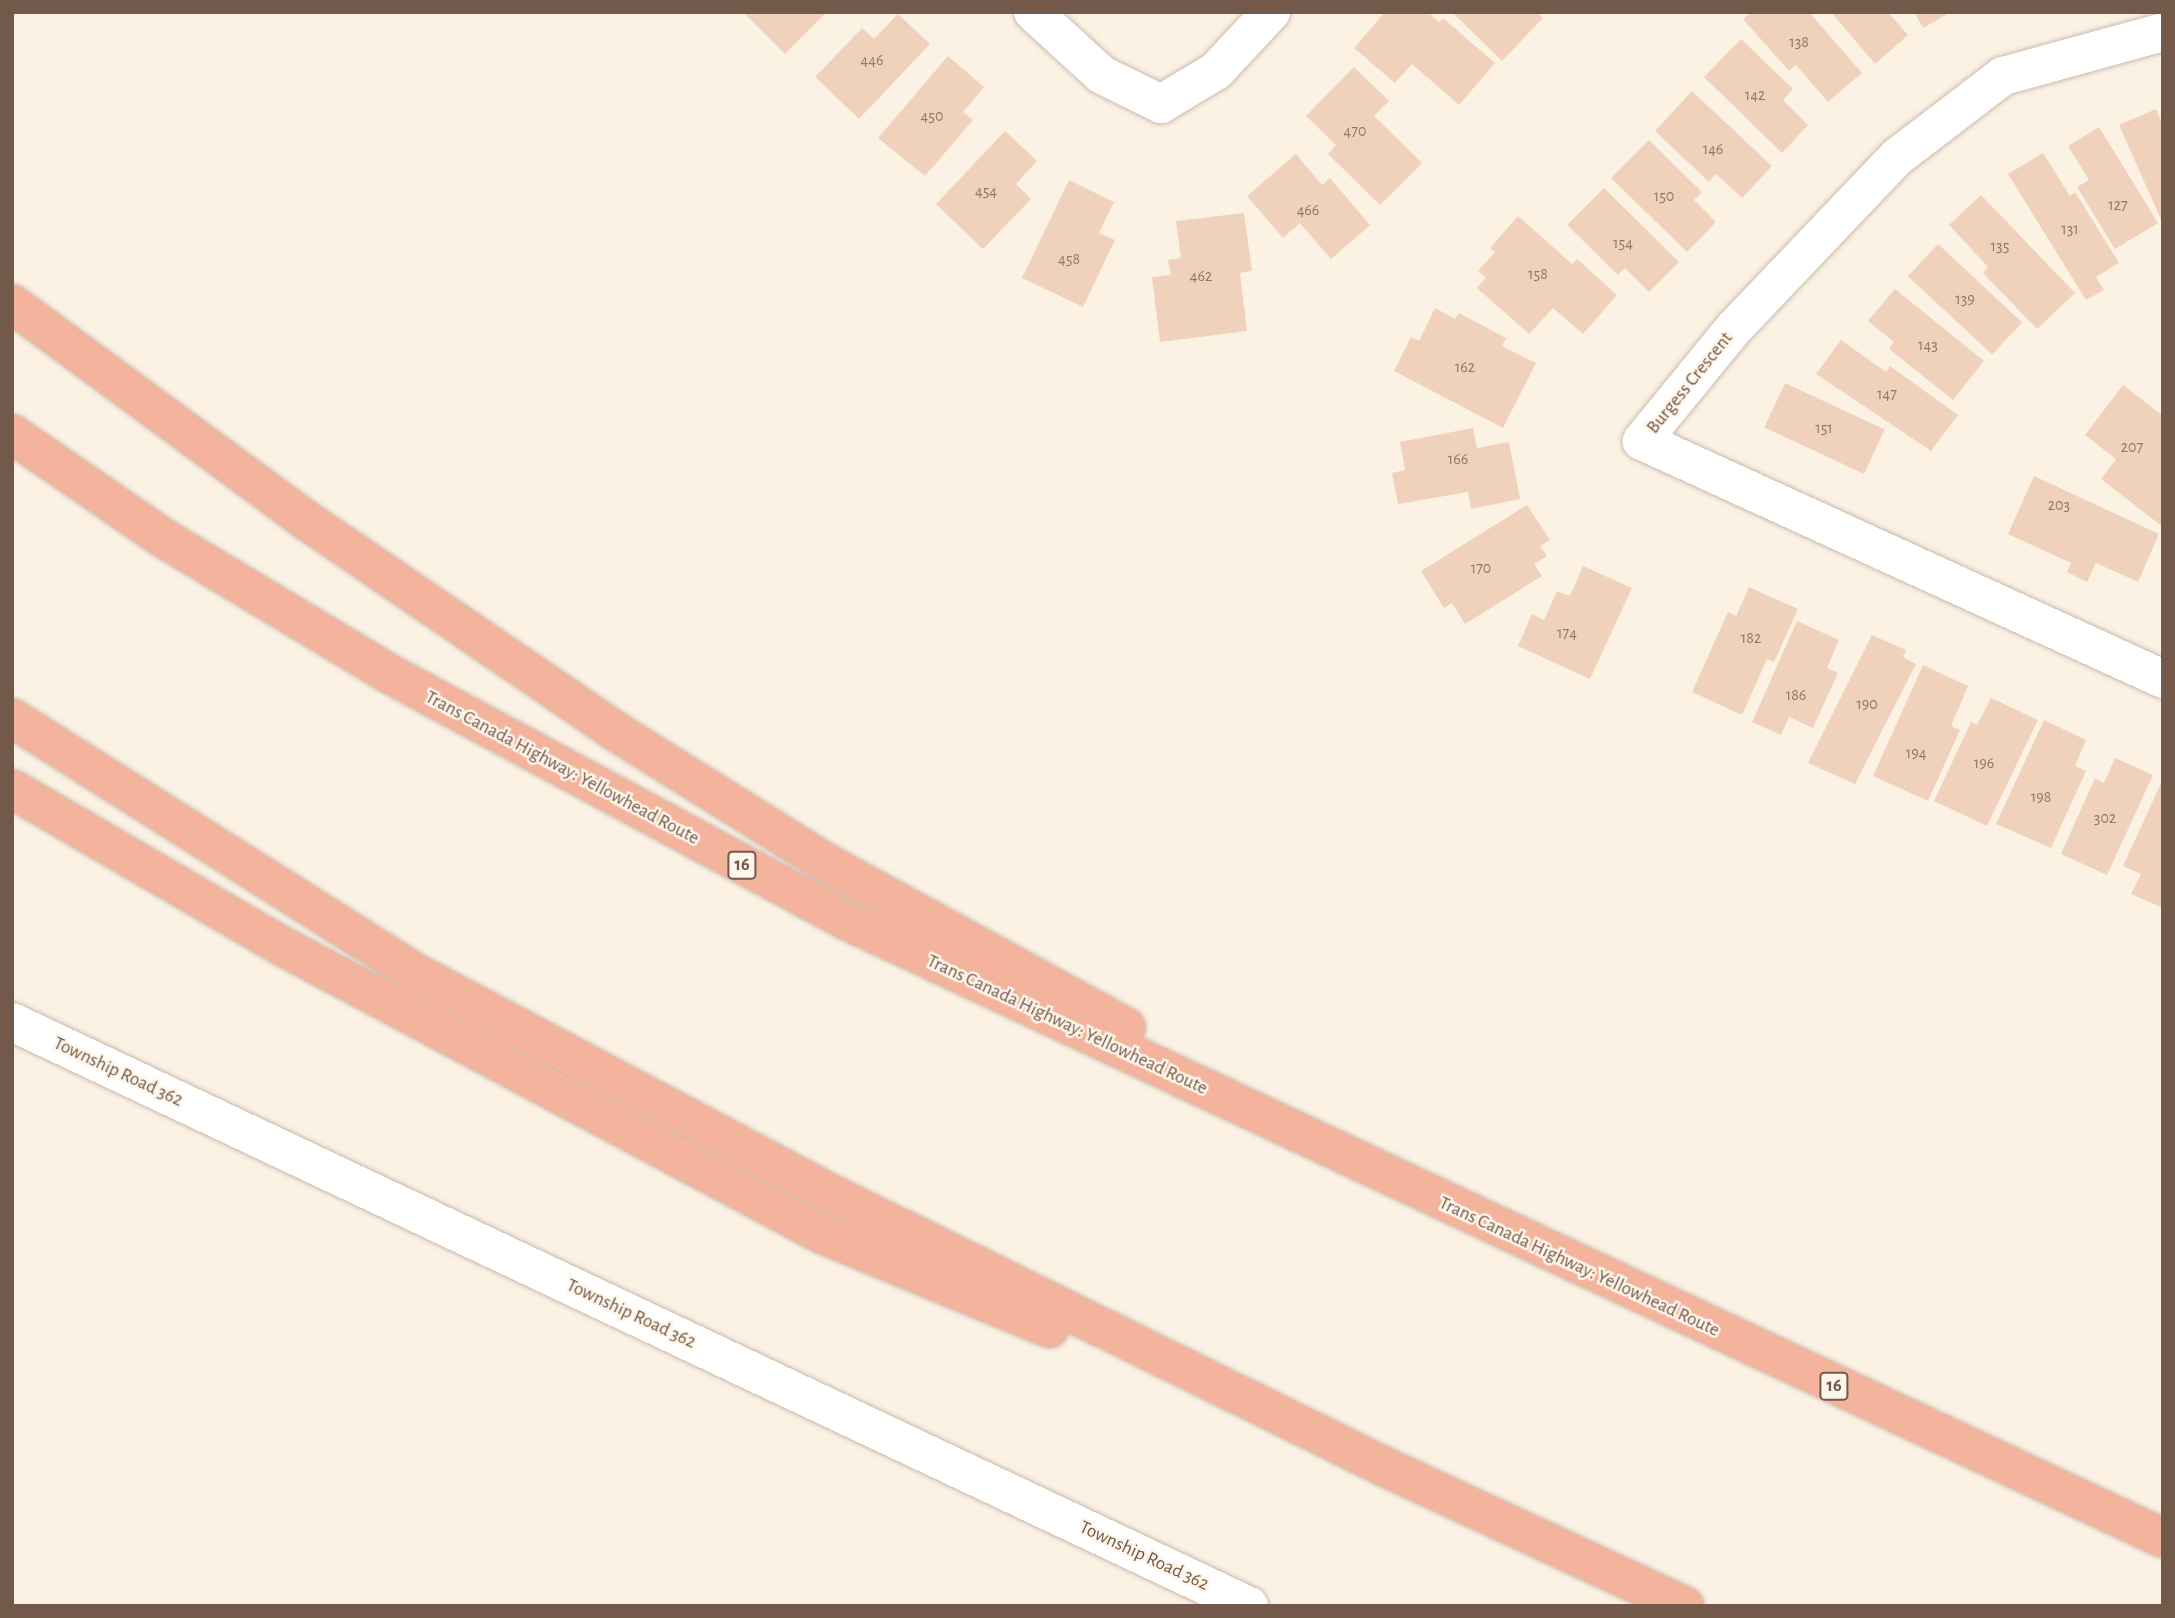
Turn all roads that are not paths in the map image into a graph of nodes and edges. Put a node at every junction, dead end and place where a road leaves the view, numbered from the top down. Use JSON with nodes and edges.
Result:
{"nodes":[{"id":1,"x":1033,"y":12,"type":"edge"},
{"id":2,"x":1271,"y":12,"type":"edge"},
{"id":3,"x":2163,"y":32,"type":"edge"},
{"id":4,"x":12,"y":304,"type":"edge"},
{"id":5,"x":12,"y":434,"type":"edge"},
{"id":6,"x":2163,"y":679,"type":"edge"},
{"id":7,"x":12,"y":718,"type":"edge"},
{"id":8,"x":12,"y":789,"type":"edge"},
{"id":9,"x":12,"y":1022,"type":"edge"},
{"id":10,"x":1506,"y":1234,"type":"junction"},
{"id":11,"x":1385,"y":1467,"type":"junction"},
{"id":12,"x":2163,"y":1538,"type":"edge"},
{"id":13,"x":1249,"y":1606,"type":"edge"},
{"id":14,"x":1684,"y":1606,"type":"edge"}],
"edges":[{"from":1,"to":2,"type":"street"},
{"from":3,"to":6,"type":"street","name":"Burgess Crescent"},
{"from":4,"to":10,"type":"highway"},
{"from":5,"to":10,"type":"highway","name":"Trans Canada Highway: Yellowhead Route","number":"16"},
{"from":7,"to":11,"type":"highway"},
{"from":8,"to":11,"type":"highway"},
{"from":9,"to":13,"type":"street","name":"Township Road 362"},
{"from":10,"to":12,"type":"highway","name":"Trans Canada Highway: Yellowhead Route","number":"16"},
{"from":11,"to":14,"type":"highway"}]}
